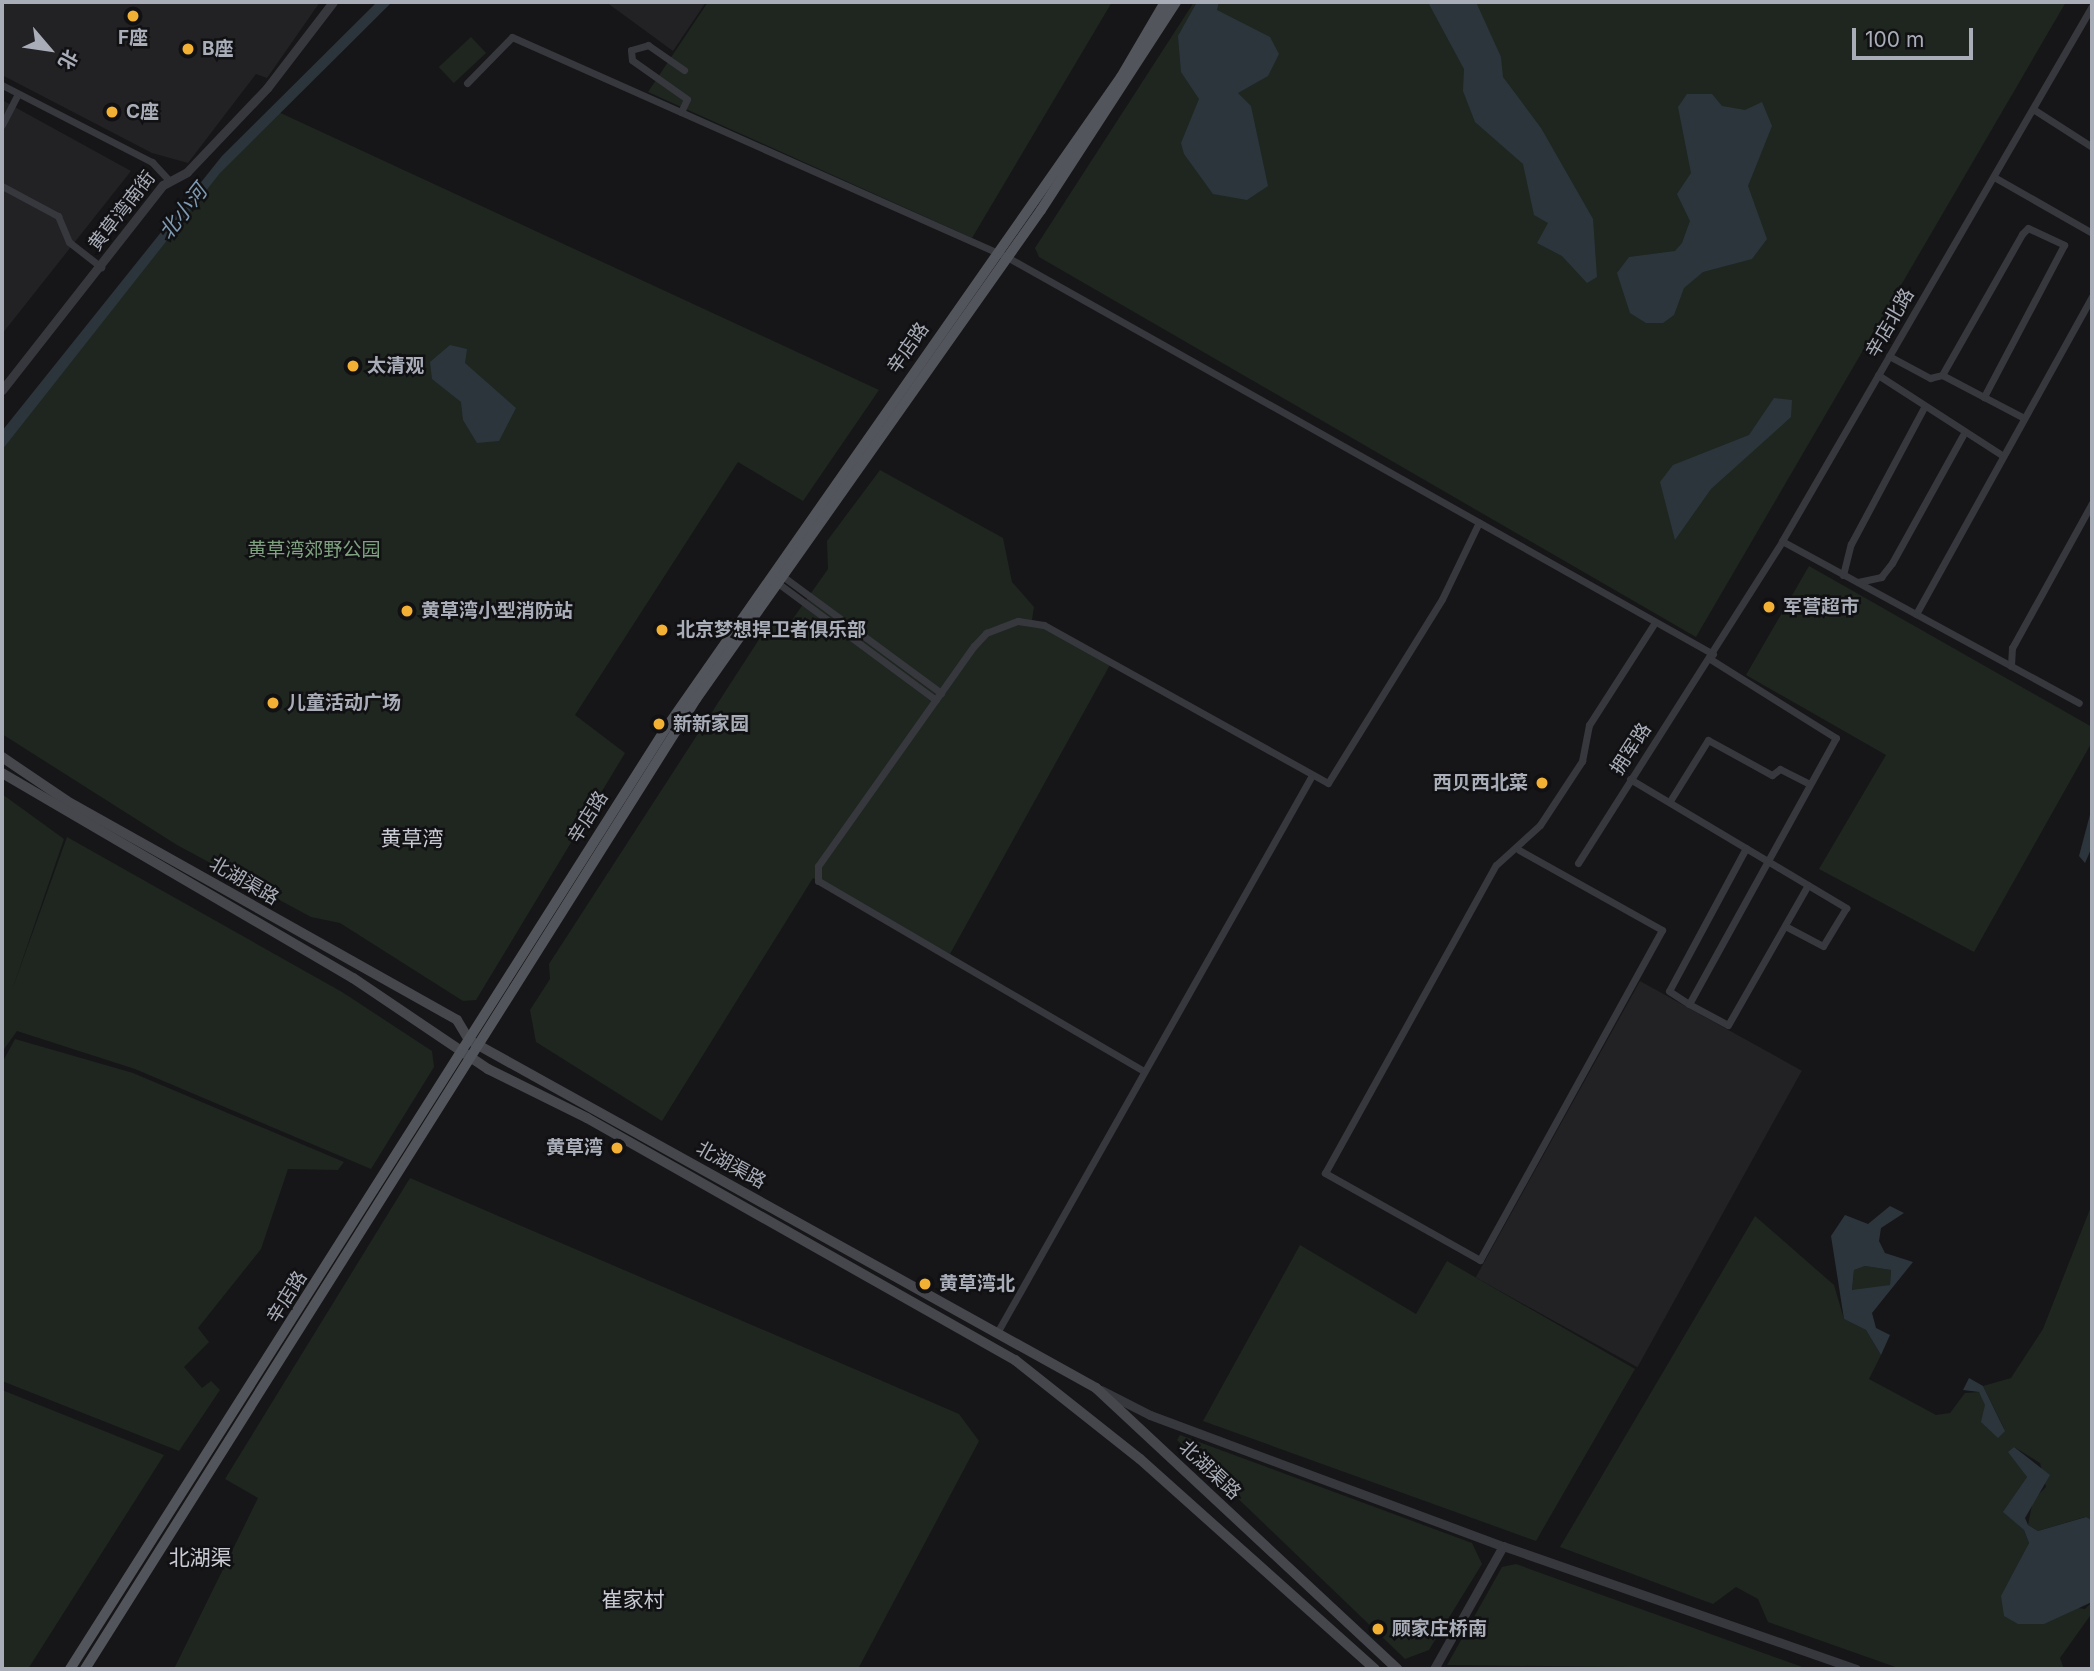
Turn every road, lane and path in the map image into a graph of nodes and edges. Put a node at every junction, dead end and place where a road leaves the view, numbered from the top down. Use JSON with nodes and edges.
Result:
{"nodes":[{"id":1,"x":333,"y":2,"type":"edge"},
{"id":2,"x":1165,"y":2,"type":"edge"},
{"id":3,"x":1176,"y":2,"type":"edge"},
{"id":4,"x":2092,"y":6,"type":"edge"},
{"id":5,"x":684,"y":70,"type":"dead end"},
{"id":6,"x":467,"y":83,"type":"dead end"},
{"id":7,"x":2,"y":85,"type":"edge"},
{"id":8,"x":18,"y":94,"type":"junction"},
{"id":9,"x":2032,"y":109,"type":"junction"},
{"id":10,"x":681,"y":112,"type":"junction"},
{"id":11,"x":2,"y":125,"type":"edge"},
{"id":12,"x":2092,"y":147,"type":"edge"},
{"id":13,"x":1994,"y":177,"type":"junction"},
{"id":14,"x":168,"y":179,"type":"junction"},
{"id":15,"x":2,"y":186,"type":"edge"},
{"id":16,"x":2092,"y":233,"type":"edge"},
{"id":17,"x":1002,"y":255,"type":"junction"},
{"id":18,"x":101,"y":267,"type":"junction"},
{"id":19,"x":2092,"y":296,"type":"edge"},
{"id":20,"x":1889,"y":356,"type":"junction"},
{"id":21,"x":1878,"y":375,"type":"junction"},
{"id":22,"x":1942,"y":375,"type":"junction"},
{"id":23,"x":2,"y":390,"type":"edge"},
{"id":24,"x":1984,"y":397,"type":"junction"},
{"id":25,"x":1923,"y":409,"type":"junction"},
{"id":26,"x":2024,"y":418,"type":"junction"},
{"id":27,"x":1963,"y":435,"type":"junction"},
{"id":28,"x":2003,"y":456,"type":"junction"},
{"id":29,"x":2092,"y":503,"type":"edge"},
{"id":30,"x":1479,"y":522,"type":"junction"},
{"id":31,"x":1782,"y":541,"type":"junction"},
{"id":32,"x":1843,"y":575,"type":"junction"},
{"id":33,"x":777,"y":578,"type":"junction"},
{"id":34,"x":1857,"y":583,"type":"junction"},
{"id":35,"x":1916,"y":614,"type":"junction"},
{"id":36,"x":1655,"y":622,"type":"junction"},
{"id":37,"x":1711,"y":656,"type":"junction"},
{"id":38,"x":2011,"y":666,"type":"junction"},
{"id":39,"x":941,"y":693,"type":"junction"},
{"id":40,"x":936,"y":700,"type":"junction"},
{"id":41,"x":2079,"y":703,"type":"dead end"},
{"id":42,"x":2,"y":757,"type":"edge"},
{"id":43,"x":2,"y":774,"type":"edge"},
{"id":44,"x":1311,"y":777,"type":"junction"},
{"id":45,"x":1630,"y":779,"type":"junction"},
{"id":46,"x":1809,"y":784,"type":"junction"},
{"id":47,"x":1670,"y":801,"type":"junction"},
{"id":48,"x":1746,"y":848,"type":"junction"},
{"id":49,"x":1519,"y":850,"type":"junction"},
{"id":50,"x":1769,"y":860,"type":"junction"},
{"id":51,"x":1578,"y":863,"type":"dead end"},
{"id":52,"x":1808,"y":885,"type":"junction"},
{"id":53,"x":1787,"y":927,"type":"junction"},
{"id":54,"x":1689,"y":1004,"type":"junction"},
{"id":55,"x":474,"y":1043,"type":"junction"},
{"id":56,"x":460,"y":1051,"type":"junction"},
{"id":57,"x":473,"y":1059,"type":"junction"},
{"id":58,"x":1142,"y":1070,"type":"junction"},
{"id":59,"x":998,"y":1331,"type":"junction"},
{"id":60,"x":1096,"y":1388,"type":"junction"},
{"id":61,"x":1503,"y":1546,"type":"junction"},
{"id":62,"x":91,"y":1636,"type":"junction"},
{"id":63,"x":102,"y":1642,"type":"junction"},
{"id":64,"x":70,"y":1669,"type":"edge"},
{"id":65,"x":85,"y":1669,"type":"edge"},
{"id":66,"x":1375,"y":1669,"type":"edge"},
{"id":67,"x":1397,"y":1669,"type":"edge"},
{"id":68,"x":1433,"y":1669,"type":"edge"},
{"id":69,"x":1856,"y":1669,"type":"edge"}],
"edges":[{"from":1,"to":14,"type":"street","name":"黄草湾南街"},
{"from":2,"to":17,"type":"main road","name":"辛店路"},
{"from":3,"to":17,"type":"main road","name":"辛店路"},
{"from":4,"to":9,"type":"street","name":"辛店北路"},
{"from":5,"to":10,"type":"street"},
{"from":6,"to":10,"type":"street"},
{"from":7,"to":8,"type":"street"},
{"from":8,"to":11,"type":"street"},
{"from":8,"to":14,"type":"street"},
{"from":9,"to":12,"type":"street"},
{"from":9,"to":13,"type":"street","name":"辛店北路"},
{"from":10,"to":17,"type":"street"},
{"from":13,"to":16,"type":"street"},
{"from":13,"to":20,"type":"street","name":"辛店北路"},
{"from":14,"to":18,"type":"street","name":"黄草湾南街"},
{"from":15,"to":18,"type":"street"},
{"from":17,"to":30,"type":"street"},
{"from":17,"to":33,"type":"main road","name":"辛店路"},
{"from":18,"to":23,"type":"street","name":"黄草湾南街"},
{"from":19,"to":26,"type":"street"},
{"from":20,"to":21,"type":"street","name":"辛店北路"},
{"from":20,"to":22,"type":"street"},
{"from":21,"to":25,"type":"street"},
{"from":21,"to":31,"type":"street","name":"辛店北路"},
{"from":22,"to":24,"type":"street"},
{"from":22,"to":24,"type":"street"},
{"from":24,"to":26,"type":"street"},
{"from":25,"to":27,"type":"street"},
{"from":25,"to":32,"type":"street"},
{"from":26,"to":28,"type":"street"},
{"from":27,"to":28,"type":"street"},
{"from":27,"to":34,"type":"street"},
{"from":28,"to":35,"type":"street"},
{"from":29,"to":38,"type":"street"},
{"from":30,"to":36,"type":"street"},
{"from":30,"to":44,"type":"street"},
{"from":31,"to":32,"type":"street"},
{"from":31,"to":37,"type":"street","name":"辛店北路"},
{"from":32,"to":34,"type":"street"},
{"from":33,"to":39,"type":"street"},
{"from":33,"to":40,"type":"street"},
{"from":33,"to":55,"type":"main road","name":"辛店路"},
{"from":34,"to":35,"type":"street"},
{"from":35,"to":38,"type":"street"},
{"from":36,"to":37,"type":"street"},
{"from":36,"to":49,"type":"street"},
{"from":37,"to":45,"type":"street","name":"拥军路"},
{"from":37,"to":46,"type":"street"},
{"from":38,"to":41,"type":"street"},
{"from":39,"to":40,"type":"street"},
{"from":39,"to":44,"type":"street"},
{"from":40,"to":58,"type":"street"},
{"from":42,"to":55,"type":"main road","name":"北湖渠路"},
{"from":43,"to":56,"type":"main road","name":"北湖渠路"},
{"from":44,"to":58,"type":"street"},
{"from":45,"to":47,"type":"street"},
{"from":45,"to":51,"type":"street","name":"拥军路"},
{"from":46,"to":47,"type":"street"},
{"from":46,"to":50,"type":"street"},
{"from":47,"to":48,"type":"street"},
{"from":48,"to":50,"type":"street"},
{"from":48,"to":54,"type":"street"},
{"from":49,"to":49,"type":"street"},
{"from":50,"to":52,"type":"street"},
{"from":50,"to":54,"type":"street"},
{"from":52,"to":53,"type":"street"},
{"from":52,"to":53,"type":"street"},
{"from":53,"to":54,"type":"street"},
{"from":55,"to":56,"type":"main road","name":"辛店路"},
{"from":55,"to":57,"type":"main road","name":"辛店路"},
{"from":55,"to":59,"type":"main road","name":"北湖渠路"},
{"from":56,"to":57,"type":"main road","name":"北湖渠路"},
{"from":56,"to":62,"type":"main road","name":"辛店路"},
{"from":57,"to":63,"type":"main road","name":"辛店路"},
{"from":57,"to":66,"type":"main road","name":"北湖渠路"},
{"from":58,"to":59,"type":"street"},
{"from":59,"to":60,"type":"main road","name":"北湖渠路"},
{"from":60,"to":61,"type":"street"},
{"from":60,"to":67,"type":"main road","name":"北湖渠路"},
{"from":61,"to":68,"type":"street"},
{"from":61,"to":69,"type":"street"},
{"from":62,"to":63,"type":"main road"},
{"from":62,"to":64,"type":"main road","name":"辛店路"},
{"from":63,"to":65,"type":"main road","name":"辛店路"}]}
